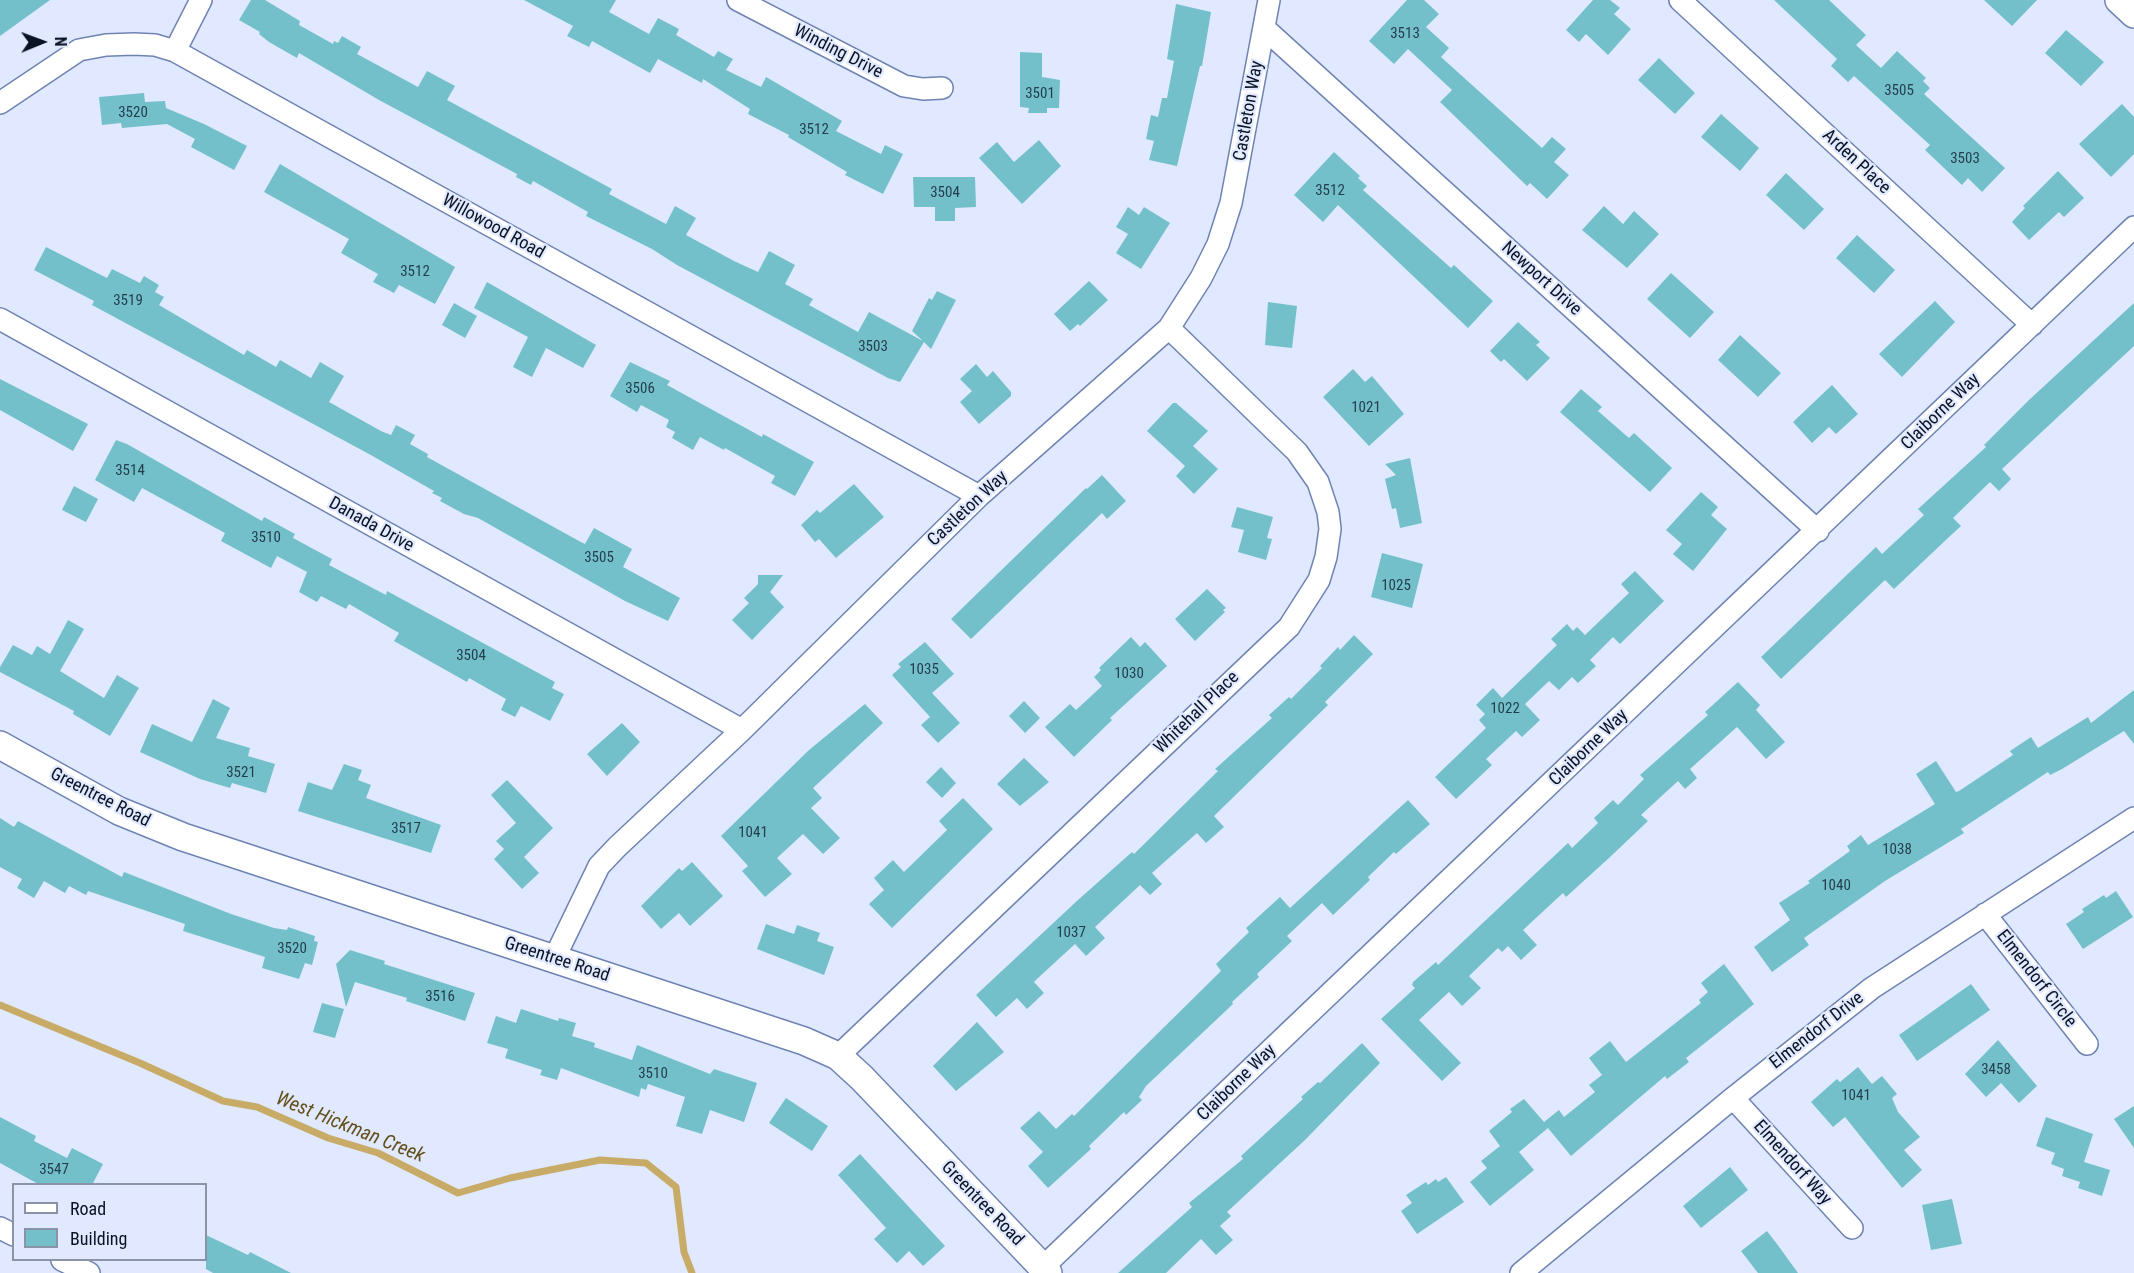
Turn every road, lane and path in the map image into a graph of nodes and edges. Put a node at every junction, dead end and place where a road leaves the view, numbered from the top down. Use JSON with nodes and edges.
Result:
{"nodes":[{"id":1,"x":201,"y":0,"type":"edge"},
{"id":2,"x":738,"y":0,"type":"edge"},
{"id":3,"x":1269,"y":0,"type":"edge"},
{"id":4,"x":1680,"y":0,"type":"edge"},
{"id":5,"x":2119,"y":0,"type":"edge"},
{"id":6,"x":2134,"y":14,"type":"edge"},
{"id":7,"x":1264,"y":28,"type":"junction"},
{"id":8,"x":175,"y":51,"type":"junction"},
{"id":9,"x":942,"y":88,"type":"dead end"},
{"id":10,"x":0,"y":103,"type":"edge"},
{"id":11,"x":2134,"y":227,"type":"edge"},
{"id":12,"x":0,"y":319,"type":"edge"},
{"id":13,"x":2032,"y":325,"type":"junction"},
{"id":14,"x":1169,"y":328,"type":"junction"},
{"id":15,"x":979,"y":496,"type":"junction"},
{"id":16,"x":1818,"y":531,"type":"junction"},
{"id":17,"x":742,"y":730,"type":"junction"},
{"id":18,"x":0,"y":745,"type":"edge"},
{"id":19,"x":2134,"y":818,"type":"edge"},
{"id":20,"x":1985,"y":914,"type":"junction"},
{"id":21,"x":555,"y":959,"type":"junction"},
{"id":22,"x":2087,"y":1044,"type":"dead end"},
{"id":23,"x":838,"y":1056,"type":"junction"},
{"id":24,"x":1733,"y":1098,"type":"junction"},
{"id":25,"x":1852,"y":1228,"type":"dead end"},
{"id":26,"x":64,"y":1261,"type":"edge"},
{"id":27,"x":1045,"y":1270,"type":"edge"},
{"id":28,"x":89,"y":1273,"type":"edge"},
{"id":29,"x":1521,"y":1273,"type":"edge"}],
"edges":[{"from":1,"to":8,"type":"street"},
{"from":2,"to":9,"type":"street","name":"Winding Drive"},
{"from":3,"to":7,"type":"street","name":"Castleton Way"},
{"from":4,"to":13,"type":"street","name":"Arden Place"},
{"from":5,"to":6,"type":"street"},
{"from":7,"to":14,"type":"street","name":"Castleton Way"},
{"from":7,"to":16,"type":"street","name":"Newport Drive"},
{"from":8,"to":10,"type":"street","name":"Willowood Road"},
{"from":8,"to":15,"type":"street","name":"Willowood Road"},
{"from":11,"to":13,"type":"street","name":"Claiborne Way"},
{"from":12,"to":17,"type":"street","name":"Danada Drive"},
{"from":13,"to":16,"type":"street","name":"Claiborne Way"},
{"from":14,"to":15,"type":"street","name":"Castleton Way"},
{"from":14,"to":23,"type":"street","name":"Whitehall Place"},
{"from":15,"to":17,"type":"street","name":"Castleton Way"},
{"from":16,"to":27,"type":"street","name":"Claiborne Way"},
{"from":17,"to":21,"type":"street","name":"Castleton Way"},
{"from":18,"to":21,"type":"street","name":"Greentree Road"},
{"from":19,"to":20,"type":"street","name":"Elmendorf Drive"},
{"from":20,"to":22,"type":"street","name":"Elmendorf Circle"},
{"from":20,"to":24,"type":"street","name":"Elmendorf Drive"},
{"from":21,"to":23,"type":"street","name":"Greentree Road"},
{"from":23,"to":27,"type":"street","name":"Greentree Road"},
{"from":24,"to":25,"type":"street","name":"Elmendorf Way"},
{"from":24,"to":29,"type":"street","name":"Elmendorf Drive"},
{"from":26,"to":28,"type":"street"}]}
